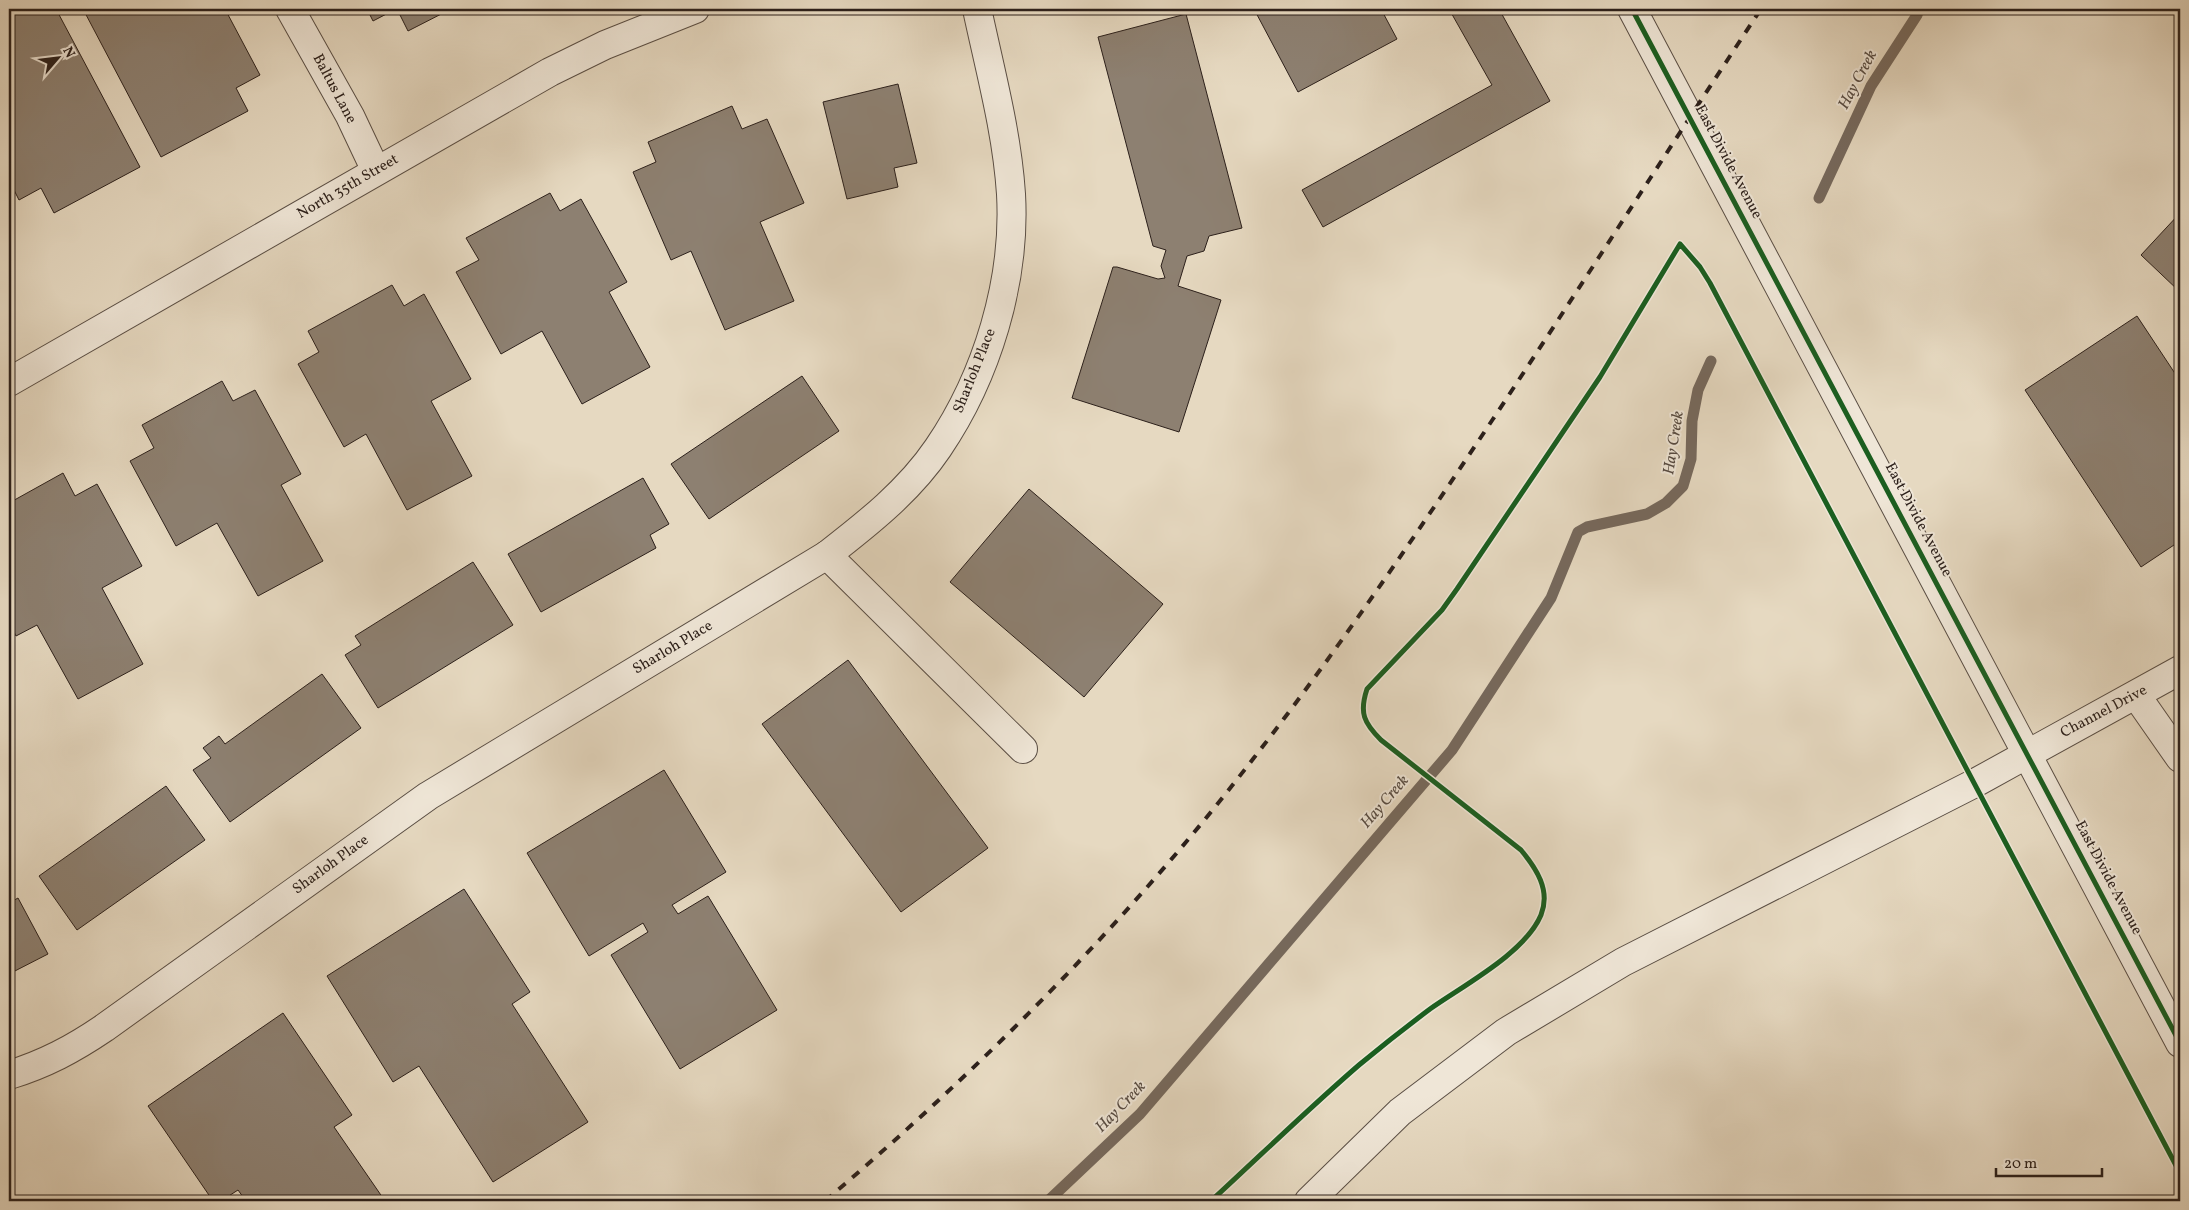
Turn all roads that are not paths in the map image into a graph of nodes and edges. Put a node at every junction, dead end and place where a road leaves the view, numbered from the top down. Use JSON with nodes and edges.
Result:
{"nodes":[{"id":1,"x":290,"y":9,"type":"edge"},
{"id":2,"x":695,"y":9,"type":"edge"},
{"id":3,"x":977,"y":9,"type":"edge"},
{"id":4,"x":1632,"y":9,"type":"edge"},
{"id":5,"x":376,"y":171,"type":"junction"},
{"id":6,"x":10,"y":377,"type":"edge"},
{"id":7,"x":827,"y":555,"type":"junction"},
{"id":8,"x":2180,"y":670,"type":"edge"},
{"id":9,"x":2136,"y":695,"type":"junction"},
{"id":10,"x":1023,"y":749,"type":"dead end"},
{"id":11,"x":2028,"y":753,"type":"junction"},
{"id":12,"x":2180,"y":758,"type":"edge"},
{"id":13,"x":2180,"y":1043,"type":"edge"},
{"id":14,"x":9,"y":1075,"type":"edge"},
{"id":15,"x":1309,"y":1201,"type":"edge"}],
"edges":[{"from":1,"to":5,"type":"street","name":"Baltus Lane"},
{"from":2,"to":5,"type":"street","name":"North 35th Street"},
{"from":3,"to":7,"type":"street","name":"Sharloh Place"},
{"from":4,"to":11,"type":"street","name":"East Divide Avenue"},
{"from":5,"to":6,"type":"street","name":"North 35th Street"},
{"from":7,"to":10,"type":"street"},
{"from":7,"to":14,"type":"street","name":"Sharloh Place"},
{"from":8,"to":9,"type":"street","name":"Channel Drive"},
{"from":9,"to":11,"type":"street","name":"Channel Drive"},
{"from":9,"to":12,"type":"street"},
{"from":11,"to":13,"type":"street","name":"East Divide Avenue"},
{"from":11,"to":15,"type":"street","name":"Channel Drive"}]}
